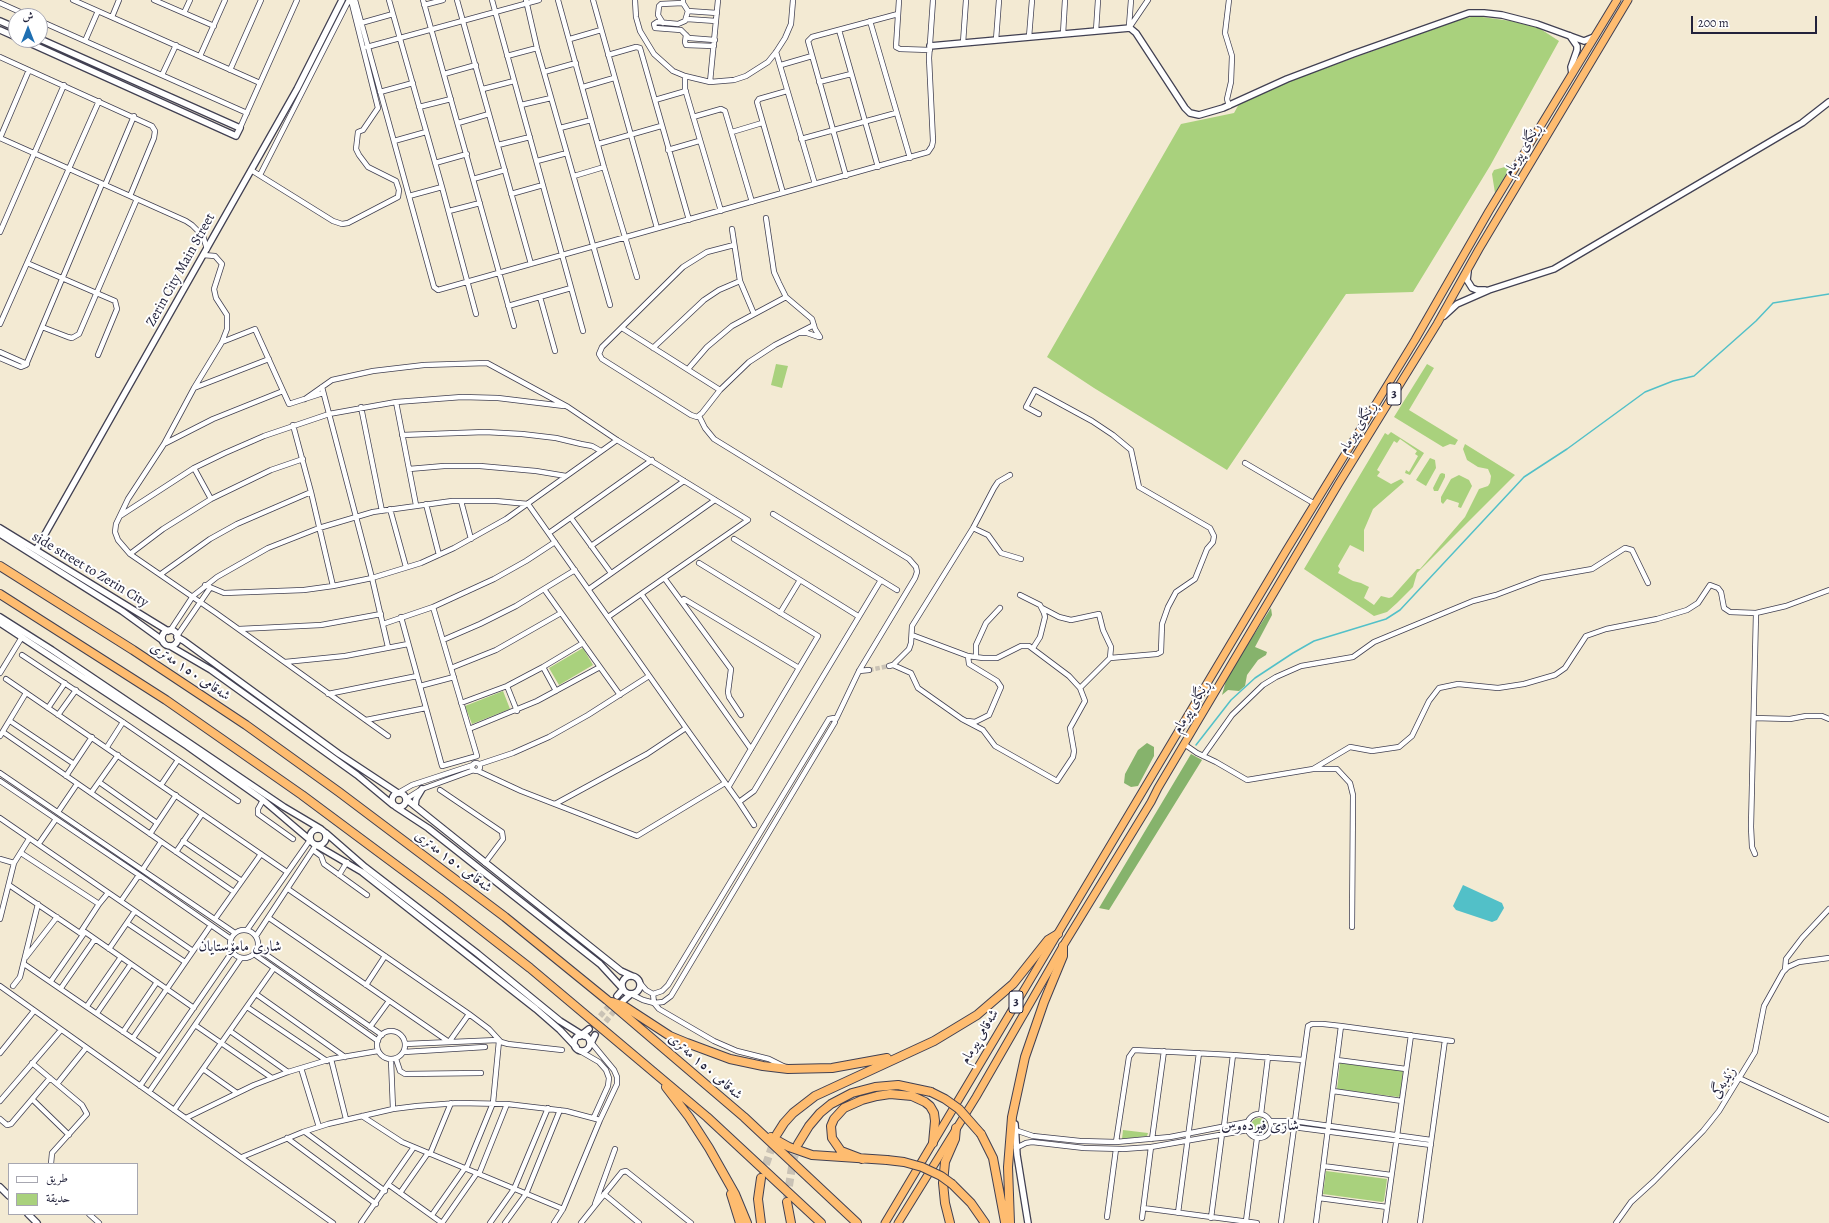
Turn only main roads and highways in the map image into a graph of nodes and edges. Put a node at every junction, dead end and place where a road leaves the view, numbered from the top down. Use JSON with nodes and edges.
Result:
{"nodes":[{"id":1,"x":1617,"y":0,"type":"edge"},
{"id":2,"x":1628,"y":0,"type":"edge"},
{"id":3,"x":1502,"y":190,"type":"junction"},
{"id":4,"x":1512,"y":193,"type":"junction"},
{"id":5,"x":1386,"y":389,"type":"junction"},
{"id":6,"x":1394,"y":394,"type":"junction"},
{"id":7,"x":0,"y":566,"type":"edge"},
{"id":8,"x":0,"y":594,"type":"edge"},
{"id":9,"x":1149,"y":782,"type":"joint"},
{"id":10,"x":1158,"y":788,"type":"joint"},
{"id":11,"x":1058,"y":934,"type":"junction"},
{"id":12,"x":1063,"y":946,"type":"junction"},
{"id":13,"x":607,"y":1000,"type":"junction"},
{"id":14,"x":916,"y":1048,"type":"junction"},
{"id":15,"x":655,"y":1073,"type":"junction"},
{"id":16,"x":744,"y":1118,"type":"junction"},
{"id":17,"x":956,"y":1128,"type":"junction"},
{"id":18,"x":777,"y":1134,"type":"tunnel mouth"},
{"id":19,"x":933,"y":1143,"type":"junction"},
{"id":20,"x":798,"y":1144,"type":"tunnel mouth"},
{"id":21,"x":862,"y":1159,"type":"junction"},
{"id":22,"x":725,"y":1176,"type":"junction"},
{"id":23,"x":761,"y":1178,"type":"tunnel mouth"},
{"id":24,"x":787,"y":1202,"type":"tunnel mouth"},
{"id":25,"x":854,"y":1220,"type":"edge"},
{"id":26,"x":740,"y":1223,"type":"edge"},
{"id":27,"x":747,"y":1223,"type":"edge"},
{"id":28,"x":761,"y":1223,"type":"edge"},
{"id":29,"x":791,"y":1223,"type":"edge"},
{"id":30,"x":821,"y":1223,"type":"edge"},
{"id":31,"x":885,"y":1223,"type":"edge"},
{"id":32,"x":898,"y":1223,"type":"edge"},
{"id":33,"x":950,"y":1223,"type":"edge"},
{"id":34,"x":985,"y":1223,"type":"edge"},
{"id":35,"x":1005,"y":1223,"type":"edge"},
{"id":36,"x":1010,"y":1223,"type":"edge"}],
"edges":[{"from":1,"to":3,"type":"highway","name":"ڕێگای پیرمام","number":"3"},
{"from":2,"to":4,"type":"highway","name":"ڕێگای پیرمام","number":"3"},
{"from":3,"to":4,"type":"highway"},
{"from":3,"to":5,"type":"highway","name":"ڕێگای پیرمام","number":"3"},
{"from":4,"to":6,"type":"highway","name":"ڕێگای پیرمام","number":"3"},
{"from":5,"to":6,"type":"highway"},
{"from":5,"to":9,"type":"highway","name":"ڕێگای پیرمام","number":"3"},
{"from":6,"to":10,"type":"highway","name":"ڕێگای پیرمام","number":"3"},
{"from":7,"to":13,"type":"highway","name":"شەقامی ١٥٠ مەتری"},
{"from":8,"to":15,"type":"highway"},
{"from":9,"to":11,"type":"highway","name":"شەقامی پیرمام","number":"3"},
{"from":10,"to":12,"type":"highway","name":"شەقامی پیرمام","number":"3"},
{"from":11,"to":14,"type":"highway"},
{"from":11,"to":19,"type":"highway","name":"شەقامی پیرمام","number":"3"},
{"from":12,"to":17,"type":"highway","name":"شەقامی پیرمام","number":"3"},
{"from":12,"to":36,"type":"highway"},
{"from":13,"to":14,"type":"highway"},
{"from":13,"to":16,"type":"highway","name":"شەقامی ١٥٠ مەتری"},
{"from":14,"to":18,"type":"highway"},
{"from":15,"to":22,"type":"highway"},
{"from":15,"to":30,"type":"highway"},
{"from":16,"to":21,"type":"highway"},
{"from":16,"to":25,"type":"highway","name":"شەقامی ١٥٠ مەتری"},
{"from":17,"to":32,"type":"highway","name":"شەقامی پیرمام","number":"3"},
{"from":17,"to":33,"type":"highway"},
{"from":19,"to":21,"type":"highway"},
{"from":19,"to":31,"type":"highway","name":"شەقامی پیرمام","number":"3"},
{"from":20,"to":35,"type":"highway","bridge":true},
{"from":21,"to":34,"type":"highway","bridge":true},
{"from":22,"to":26,"type":"highway"},
{"from":22,"to":27,"type":"highway"},
{"from":23,"to":28,"type":"highway"},
{"from":24,"to":29,"type":"highway"}]}
